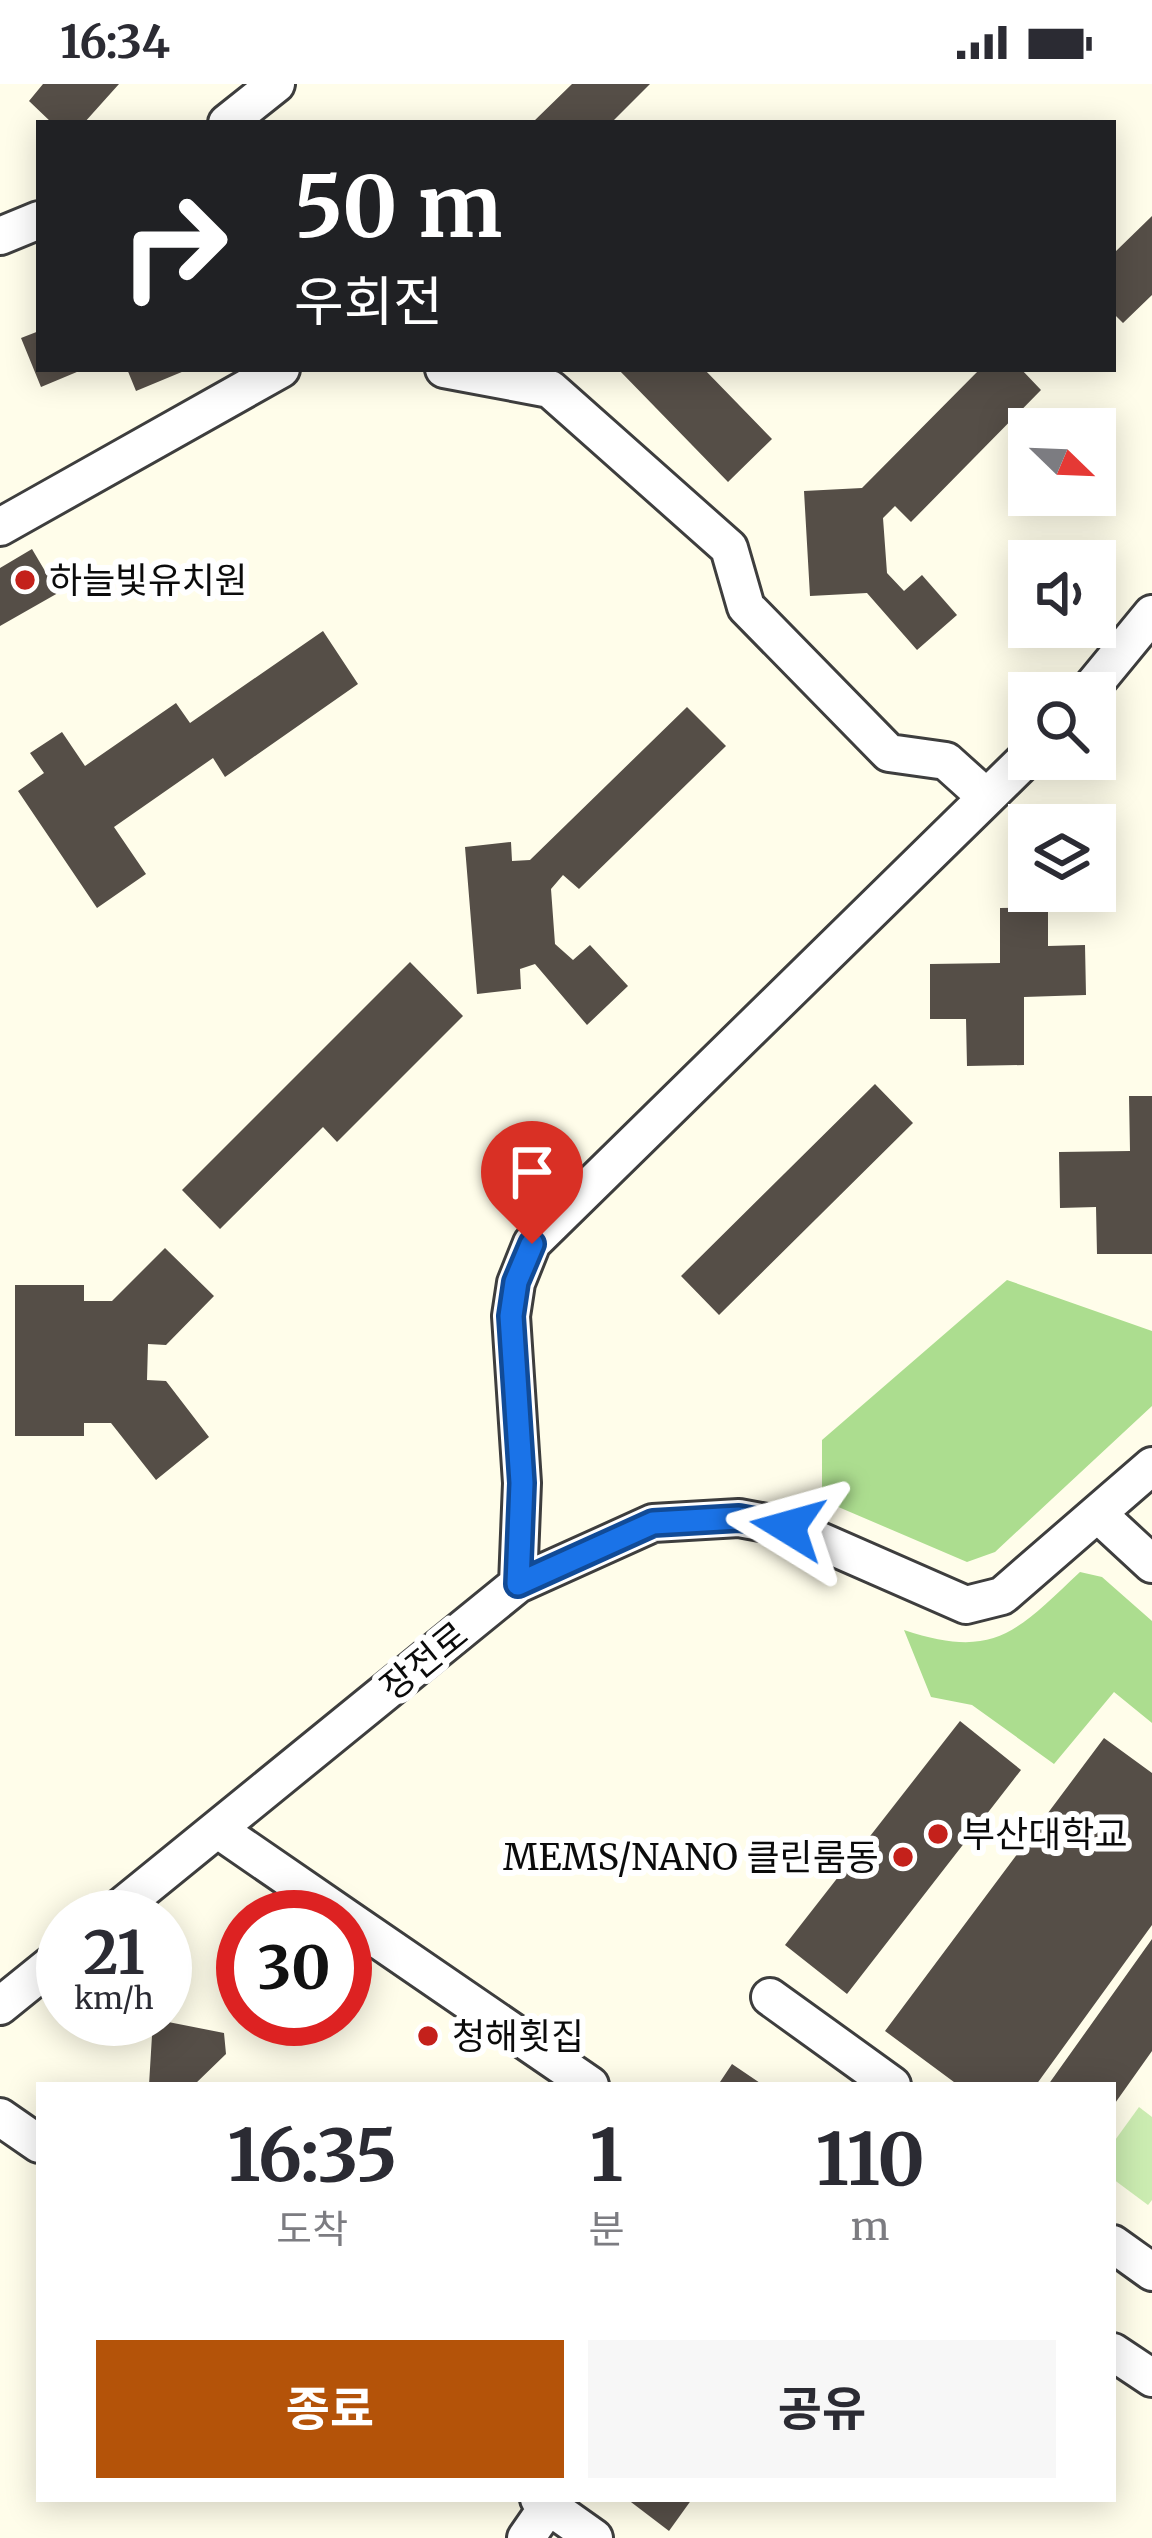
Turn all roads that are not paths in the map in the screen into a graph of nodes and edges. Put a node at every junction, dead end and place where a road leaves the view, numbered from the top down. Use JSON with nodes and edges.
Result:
{"nodes":[{"id":1,"x":276,"y":84,"type":"edge"},
{"id":2,"x":231,"y":120,"type":"edge"},
{"id":3,"x":36,"y":221,"type":"edge"},
{"id":4,"x":0,"y":236,"type":"edge"},
{"id":5,"x":276,"y":372,"type":"edge"},
{"id":6,"x":460,"y":372,"type":"edge"},
{"id":7,"x":0,"y":527,"type":"edge"},
{"id":8,"x":1152,"y":614,"type":"edge"},
{"id":9,"x":1104,"y":672,"type":"edge"},
{"id":10,"x":1008,"y":776,"type":"edge"},
{"id":11,"x":986,"y":797,"type":"junction"},
{"id":12,"x":1152,"y":1466,"type":"edge"},
{"id":13,"x":1099,"y":1515,"type":"junction"},
{"id":14,"x":1152,"y":1564,"type":"edge"},
{"id":15,"x":518,"y":1584,"type":"junction"},
{"id":16,"x":217,"y":1829,"type":"junction"},
{"id":17,"x":143,"y":1890,"type":"edge"},
{"id":18,"x":306,"y":1890,"type":"edge"},
{"id":19,"x":372,"y":1936,"type":"edge"},
{"id":20,"x":36,"y":1977,"type":"edge"},
{"id":21,"x":770,"y":1997,"type":"dead end"},
{"id":22,"x":0,"y":2006,"type":"edge"},
{"id":23,"x":586,"y":2082,"type":"edge"},
{"id":24,"x":888,"y":2082,"type":"edge"},
{"id":25,"x":0,"y":2117,"type":"edge"},
{"id":26,"x":36,"y":2142,"type":"edge"},
{"id":27,"x":1116,"y":2246,"type":"edge"},
{"id":28,"x":1152,"y":2272,"type":"edge"},
{"id":29,"x":1116,"y":2354,"type":"edge"},
{"id":30,"x":1152,"y":2378,"type":"edge"},
{"id":31,"x":545,"y":2502,"type":"edge"},
{"id":32,"x":547,"y":2502,"type":"edge"},
{"id":33,"x":526,"y":2538,"type":"edge"},
{"id":34,"x":594,"y":2538,"type":"edge"}],
"edges":[{"from":1,"to":2,"type":"street"},
{"from":3,"to":4,"type":"street"},
{"from":5,"to":7,"type":"street"},
{"from":6,"to":11,"type":"street"},
{"from":8,"to":9,"type":"street"},
{"from":10,"to":11,"type":"street"},
{"from":11,"to":15,"type":"street"},
{"from":12,"to":13,"type":"street","name":"장전로"},
{"from":13,"to":14,"type":"street"},
{"from":13,"to":15,"type":"street","name":"장전로"},
{"from":15,"to":16,"type":"street","name":"장전로"},
{"from":16,"to":17,"type":"street","name":"장전로"},
{"from":16,"to":18,"type":"street"},
{"from":19,"to":23,"type":"street"},
{"from":20,"to":22,"type":"street"},
{"from":21,"to":24,"type":"street"},
{"from":25,"to":26,"type":"street"},
{"from":27,"to":28,"type":"street"},
{"from":29,"to":30,"type":"street"},
{"from":31,"to":33,"type":"street"},
{"from":32,"to":34,"type":"street"}]}
